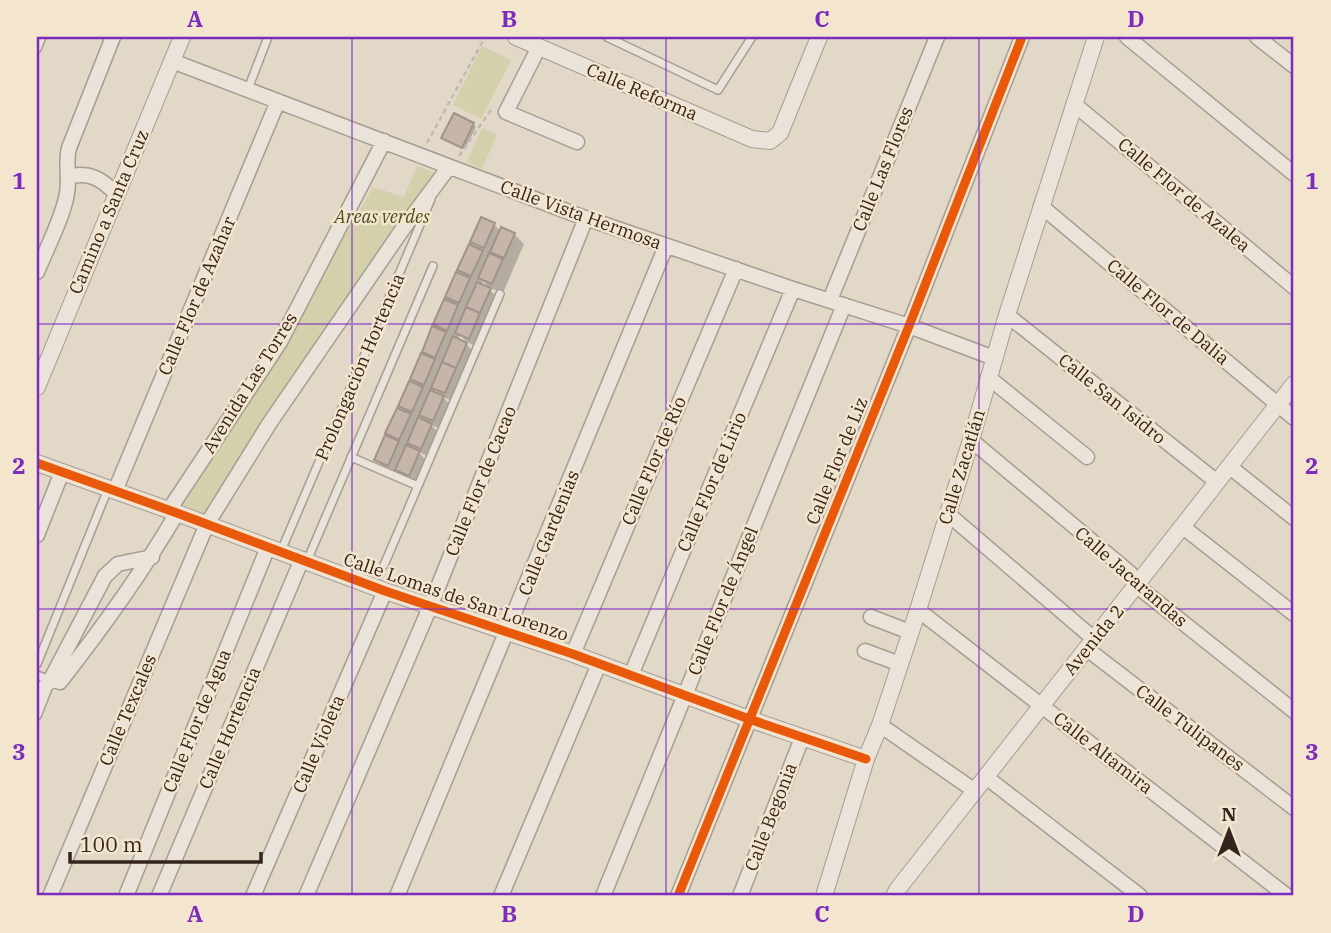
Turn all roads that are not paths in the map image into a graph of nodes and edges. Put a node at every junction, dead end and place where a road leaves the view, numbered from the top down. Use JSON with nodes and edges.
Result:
{"nodes":[{"id":1,"x":42,"y":37,"type":"edge"},
{"id":2,"x":113,"y":37,"type":"edge"},
{"id":3,"x":182,"y":37,"type":"edge"},
{"id":4,"x":268,"y":37,"type":"edge"},
{"id":5,"x":516,"y":37,"type":"edge"},
{"id":6,"x":607,"y":37,"type":"edge"},
{"id":7,"x":752,"y":37,"type":"edge"},
{"id":8,"x":819,"y":37,"type":"edge"},
{"id":9,"x":937,"y":37,"type":"edge"},
{"id":10,"x":1022,"y":37,"type":"edge"},
{"id":11,"x":1096,"y":37,"type":"edge"},
{"id":12,"x":1127,"y":37,"type":"edge"},
{"id":13,"x":1256,"y":37,"type":"edge"},
{"id":14,"x":539,"y":47,"type":"junction"},
{"id":15,"x":37,"y":49,"type":"edge"},
{"id":16,"x":172,"y":61,"type":"junction"},
{"id":17,"x":1294,"y":66,"type":"edge"},
{"id":18,"x":248,"y":89,"type":"junction"},
{"id":19,"x":278,"y":101,"type":"junction"},
{"id":20,"x":1074,"y":104,"type":"junction"},
{"id":21,"x":384,"y":141,"type":"junction"},
{"id":22,"x":577,"y":142,"type":"dead end"},
{"id":23,"x":449,"y":167,"type":"junction"},
{"id":24,"x":1294,"y":174,"type":"edge"},
{"id":25,"x":68,"y":177,"type":"junction"},
{"id":26,"x":438,"y":182,"type":"junction"},
{"id":27,"x":116,"y":194,"type":"junction"},
{"id":28,"x":1041,"y":206,"type":"junction"},
{"id":29,"x":586,"y":218,"type":"junction"},
{"id":30,"x":666,"y":246,"type":"junction"},
{"id":31,"x":433,"y":266,"type":"dead end"},
{"id":32,"x":736,"y":269,"type":"junction"},
{"id":33,"x":37,"y":272,"type":"edge"},
{"id":34,"x":1294,"y":287,"type":"edge"},
{"id":35,"x":793,"y":289,"type":"junction"},
{"id":36,"x":500,"y":294,"type":"dead end"},
{"id":37,"x":837,"y":303,"type":"junction"},
{"id":38,"x":1007,"y":315,"type":"junction"},
{"id":39,"x":909,"y":326,"type":"junction"},
{"id":40,"x":994,"y":358,"type":"junction"},
{"id":41,"x":988,"y":377,"type":"junction"},
{"id":42,"x":1294,"y":384,"type":"edge"},
{"id":43,"x":37,"y":387,"type":"edge"},
{"id":44,"x":1278,"y":405,"type":"junction"},
{"id":45,"x":1294,"y":418,"type":"edge"},
{"id":46,"x":971,"y":440,"type":"junction"},
{"id":47,"x":351,"y":457,"type":"junction"},
{"id":48,"x":1087,"y":457,"type":"dead end"},
{"id":49,"x":37,"y":463,"type":"edge"},
{"id":50,"x":1230,"y":467,"type":"junction"},
{"id":51,"x":62,"y":472,"type":"junction"},
{"id":52,"x":1217,"y":482,"type":"junction"},
{"id":53,"x":418,"y":486,"type":"junction"},
{"id":54,"x":112,"y":490,"type":"junction"},
{"id":55,"x":173,"y":511,"type":"junction"},
{"id":56,"x":948,"y":514,"type":"junction"},
{"id":57,"x":1294,"y":518,"type":"edge"},
{"id":58,"x":206,"y":524,"type":"junction"},
{"id":59,"x":1184,"y":527,"type":"junction"},
{"id":60,"x":37,"y":535,"type":"edge"},
{"id":61,"x":274,"y":549,"type":"junction"},
{"id":62,"x":152,"y":557,"type":"junction"},
{"id":63,"x":304,"y":560,"type":"junction"},
{"id":64,"x":384,"y":565,"type":"dead end"},
{"id":65,"x":1137,"y":586,"type":"junction"},
{"id":66,"x":385,"y":591,"type":"junction"},
{"id":67,"x":430,"y":607,"type":"junction"},
{"id":68,"x":918,"y":610,"type":"junction"},
{"id":69,"x":1294,"y":614,"type":"edge"},
{"id":70,"x":871,"y":617,"type":"dead end"},
{"id":71,"x":910,"y":632,"type":"junction"},
{"id":72,"x":508,"y":633,"type":"junction"},
{"id":73,"x":1090,"y":644,"type":"junction"},
{"id":74,"x":865,"y":651,"type":"dead end"},
{"id":75,"x":573,"y":654,"type":"junction"},
{"id":76,"x":37,"y":664,"type":"edge"},
{"id":77,"x":598,"y":664,"type":"junction"},
{"id":78,"x":900,"y":664,"type":"junction"},
{"id":79,"x":631,"y":675,"type":"junction"},
{"id":80,"x":44,"y":677,"type":"edge"},
{"id":81,"x":37,"y":696,"type":"edge"},
{"id":82,"x":685,"y":696,"type":"junction"},
{"id":83,"x":1041,"y":706,"type":"junction"},
{"id":84,"x":1294,"y":711,"type":"edge"},
{"id":85,"x":37,"y":716,"type":"edge"},
{"id":86,"x":749,"y":719,"type":"junction"},
{"id":87,"x":880,"y":725,"type":"junction"},
{"id":88,"x":802,"y":737,"type":"junction"},
{"id":89,"x":866,"y":759,"type":"junction"},
{"id":90,"x":986,"y":778,"type":"junction"},
{"id":91,"x":975,"y":791,"type":"junction"},
{"id":92,"x":1294,"y":808,"type":"edge"},
{"id":93,"x":50,"y":896,"type":"edge"},
{"id":94,"x":126,"y":896,"type":"edge"},
{"id":95,"x":159,"y":896,"type":"edge"},
{"id":96,"x":253,"y":896,"type":"edge"},
{"id":97,"x":306,"y":896,"type":"edge"},
{"id":98,"x":397,"y":896,"type":"edge"},
{"id":99,"x":501,"y":896,"type":"edge"},
{"id":100,"x":603,"y":896,"type":"edge"},
{"id":101,"x":678,"y":896,"type":"edge"},
{"id":102,"x":740,"y":896,"type":"edge"},
{"id":103,"x":824,"y":896,"type":"edge"},
{"id":104,"x":894,"y":896,"type":"edge"},
{"id":105,"x":1140,"y":896,"type":"edge"},
{"id":106,"x":1287,"y":896,"type":"edge"}],
"edges":[{"from":1,"to":15,"type":"lane"},
{"from":2,"to":25,"type":"street"},
{"from":3,"to":16,"type":"street","name":"Camino a Santa Cruz"},
{"from":4,"to":18,"type":"lane"},
{"from":5,"to":14,"type":"street","name":"Calle Reforma"},
{"from":6,"to":7,"type":"lane"},
{"from":8,"to":14,"type":"street","name":"Calle Reforma"},
{"from":9,"to":37,"type":"street","name":"Calle Las Flores"},
{"from":10,"to":39,"type":"street","name":"Calle Flor de Liz"},
{"from":11,"to":20,"type":"street","name":"Calle Zacatlán"},
{"from":12,"to":24,"type":"street"},
{"from":13,"to":17,"type":"street"},
{"from":14,"to":22,"type":"street"},
{"from":16,"to":18,"type":"street","name":"Calle Vista Hermosa"},
{"from":16,"to":27,"type":"street","name":"Camino a Santa Cruz"},
{"from":18,"to":19,"type":"street","name":"Calle Vista Hermosa"},
{"from":19,"to":21,"type":"street","name":"Calle Vista Hermosa"},
{"from":19,"to":54,"type":"street","name":"Calle Flor de Azahar"},
{"from":20,"to":28,"type":"street","name":"Calle Zacatlán"},
{"from":20,"to":34,"type":"street","name":"Calle Flor de Azalea"},
{"from":21,"to":23,"type":"street","name":"Calle Vista Hermosa"},
{"from":21,"to":55,"type":"street","name":"Avenida Las Torres"},
{"from":23,"to":26,"type":"street"},
{"from":23,"to":29,"type":"street","name":"Calle Vista Hermosa"},
{"from":25,"to":27,"type":"street"},
{"from":25,"to":33,"type":"street"},
{"from":26,"to":58,"type":"street","name":"Calle Texcales"},
{"from":26,"to":61,"type":"lane","name":"Prolongación Hortencia"},
{"from":27,"to":43,"type":"street","name":"Camino a Santa Cruz"},
{"from":28,"to":38,"type":"street","name":"Calle Zacatlán"},
{"from":28,"to":44,"type":"street","name":"Calle Flor de Dalia"},
{"from":29,"to":30,"type":"street","name":"Calle Vista Hermosa"},
{"from":29,"to":67,"type":"street","name":"Calle Flor de Cacao"},
{"from":30,"to":32,"type":"street","name":"Calle Vista Hermosa"},
{"from":30,"to":72,"type":"street","name":"Calle Gardenias"},
{"from":31,"to":47,"type":"lane"},
{"from":32,"to":35,"type":"street","name":"Calle Vista Hermosa"},
{"from":32,"to":75,"type":"street","name":"Calle Flor de Río"},
{"from":35,"to":37,"type":"street","name":"Calle Vista Hermosa"},
{"from":35,"to":79,"type":"street","name":"Calle Flor de Lirio"},
{"from":36,"to":53,"type":"lane"},
{"from":37,"to":39,"type":"street","name":"Calle Vista Hermosa"},
{"from":37,"to":82,"type":"street","name":"Calle Flor de Ángel"},
{"from":38,"to":40,"type":"street","name":"Calle Zacatlán"},
{"from":38,"to":52,"type":"street","name":"Calle San Isidro"},
{"from":39,"to":40,"type":"street","name":"Calle Vista Hermosa"},
{"from":39,"to":86,"type":"street","name":"Calle Flor de Liz"},
{"from":40,"to":41,"type":"street","name":"Calle Zacatlán"},
{"from":41,"to":46,"type":"street","name":"Calle Zacatlán"},
{"from":41,"to":48,"type":"street"},
{"from":42,"to":44,"type":"street","name":"Avenida 2"},
{"from":44,"to":45,"type":"street","name":"Calle Flor de Dalia"},
{"from":44,"to":50,"type":"street","name":"Avenida 2"},
{"from":46,"to":56,"type":"street","name":"Calle Zacatlán"},
{"from":46,"to":65,"type":"street","name":"Calle Jacarandas"},
{"from":47,"to":53,"type":"lane"},
{"from":47,"to":63,"type":"lane"},
{"from":49,"to":51,"type":"street","name":"Calle Lomas de San Lorenzo"},
{"from":50,"to":52,"type":"street","name":"Avenida 2"},
{"from":50,"to":57,"type":"street"},
{"from":51,"to":54,"type":"street","name":"Calle Lomas de San Lorenzo"},
{"from":51,"to":60,"type":"street"},
{"from":52,"to":59,"type":"street","name":"Avenida 2"},
{"from":53,"to":64,"type":"lane"},
{"from":54,"to":55,"type":"street","name":"Calle Lomas de San Lorenzo"},
{"from":54,"to":76,"type":"lane"},
{"from":55,"to":58,"type":"street","name":"Calle Lomas de San Lorenzo"},
{"from":55,"to":62,"type":"street","name":"Avenida Las Torres"},
{"from":56,"to":68,"type":"street","name":"Calle Zacatlán"},
{"from":56,"to":73,"type":"street","name":"Calle Tulipanes"},
{"from":58,"to":61,"type":"street","name":"Calle Lomas de San Lorenzo"},
{"from":58,"to":93,"type":"street","name":"Calle Texcales"},
{"from":59,"to":65,"type":"street","name":"Avenida 2"},
{"from":59,"to":69,"type":"street"},
{"from":61,"to":63,"type":"street","name":"Calle Lomas de San Lorenzo"},
{"from":61,"to":94,"type":"street","name":"Calle Flor de Agua"},
{"from":62,"to":80,"type":"street","name":"Avenida Las Torres"},
{"from":62,"to":80,"type":"street","name":"Avenida Las Torres"},
{"from":63,"to":66,"type":"street","name":"Calle Lomas de San Lorenzo"},
{"from":63,"to":95,"type":"street","name":"Calle Hortencia"},
{"from":65,"to":73,"type":"street","name":"Avenida 2"},
{"from":65,"to":84,"type":"street","name":"Calle Jacarandas"},
{"from":66,"to":67,"type":"street","name":"Calle Lomas de San Lorenzo"},
{"from":66,"to":96,"type":"street","name":"Calle Violeta"},
{"from":67,"to":72,"type":"street","name":"Calle Lomas de San Lorenzo"},
{"from":67,"to":97,"type":"street","name":"Calle Flor de Cacao"},
{"from":68,"to":71,"type":"street","name":"Calle Zacatlán"},
{"from":68,"to":83,"type":"street","name":"Calle Altamira"},
{"from":70,"to":71,"type":"street"},
{"from":71,"to":78,"type":"street","name":"Calle Zacatlán"},
{"from":72,"to":75,"type":"street","name":"Calle Lomas de San Lorenzo"},
{"from":72,"to":98,"type":"street","name":"Calle Gardenias"},
{"from":73,"to":83,"type":"street","name":"Avenida 2"},
{"from":73,"to":92,"type":"street","name":"Calle Tulipanes"},
{"from":74,"to":78,"type":"street"},
{"from":75,"to":77,"type":"street","name":"Calle Lomas de San Lorenzo"},
{"from":77,"to":79,"type":"street","name":"Calle Lomas de San Lorenzo"},
{"from":77,"to":99,"type":"street"},
{"from":78,"to":87,"type":"street","name":"Calle Zacatlán"},
{"from":79,"to":82,"type":"street","name":"Calle Lomas de San Lorenzo"},
{"from":80,"to":81,"type":"street","name":"Avenida Las Torres"},
{"from":80,"to":85,"type":"lane"},
{"from":82,"to":86,"type":"street","name":"Calle Lomas de San Lorenzo"},
{"from":82,"to":100,"type":"street","name":"Calle Flor de Ángel"},
{"from":83,"to":90,"type":"street","name":"Avenida 2"},
{"from":83,"to":106,"type":"street","name":"Calle Altamira"},
{"from":86,"to":88,"type":"street","name":"Calle Lomas de San Lorenzo"},
{"from":86,"to":101,"type":"street","name":"Calle Flor de Liz"},
{"from":87,"to":89,"type":"street","name":"Calle Zacatlán"},
{"from":87,"to":91,"type":"street"},
{"from":88,"to":89,"type":"street","name":"Calle Lomas de San Lorenzo"},
{"from":88,"to":102,"type":"street","name":"Calle Begonia"},
{"from":89,"to":103,"type":"street","name":"Calle Zacatlán"},
{"from":90,"to":91,"type":"street","name":"Avenida 2"},
{"from":90,"to":105,"type":"street"},
{"from":91,"to":104,"type":"street","name":"Avenida 2"}]}
